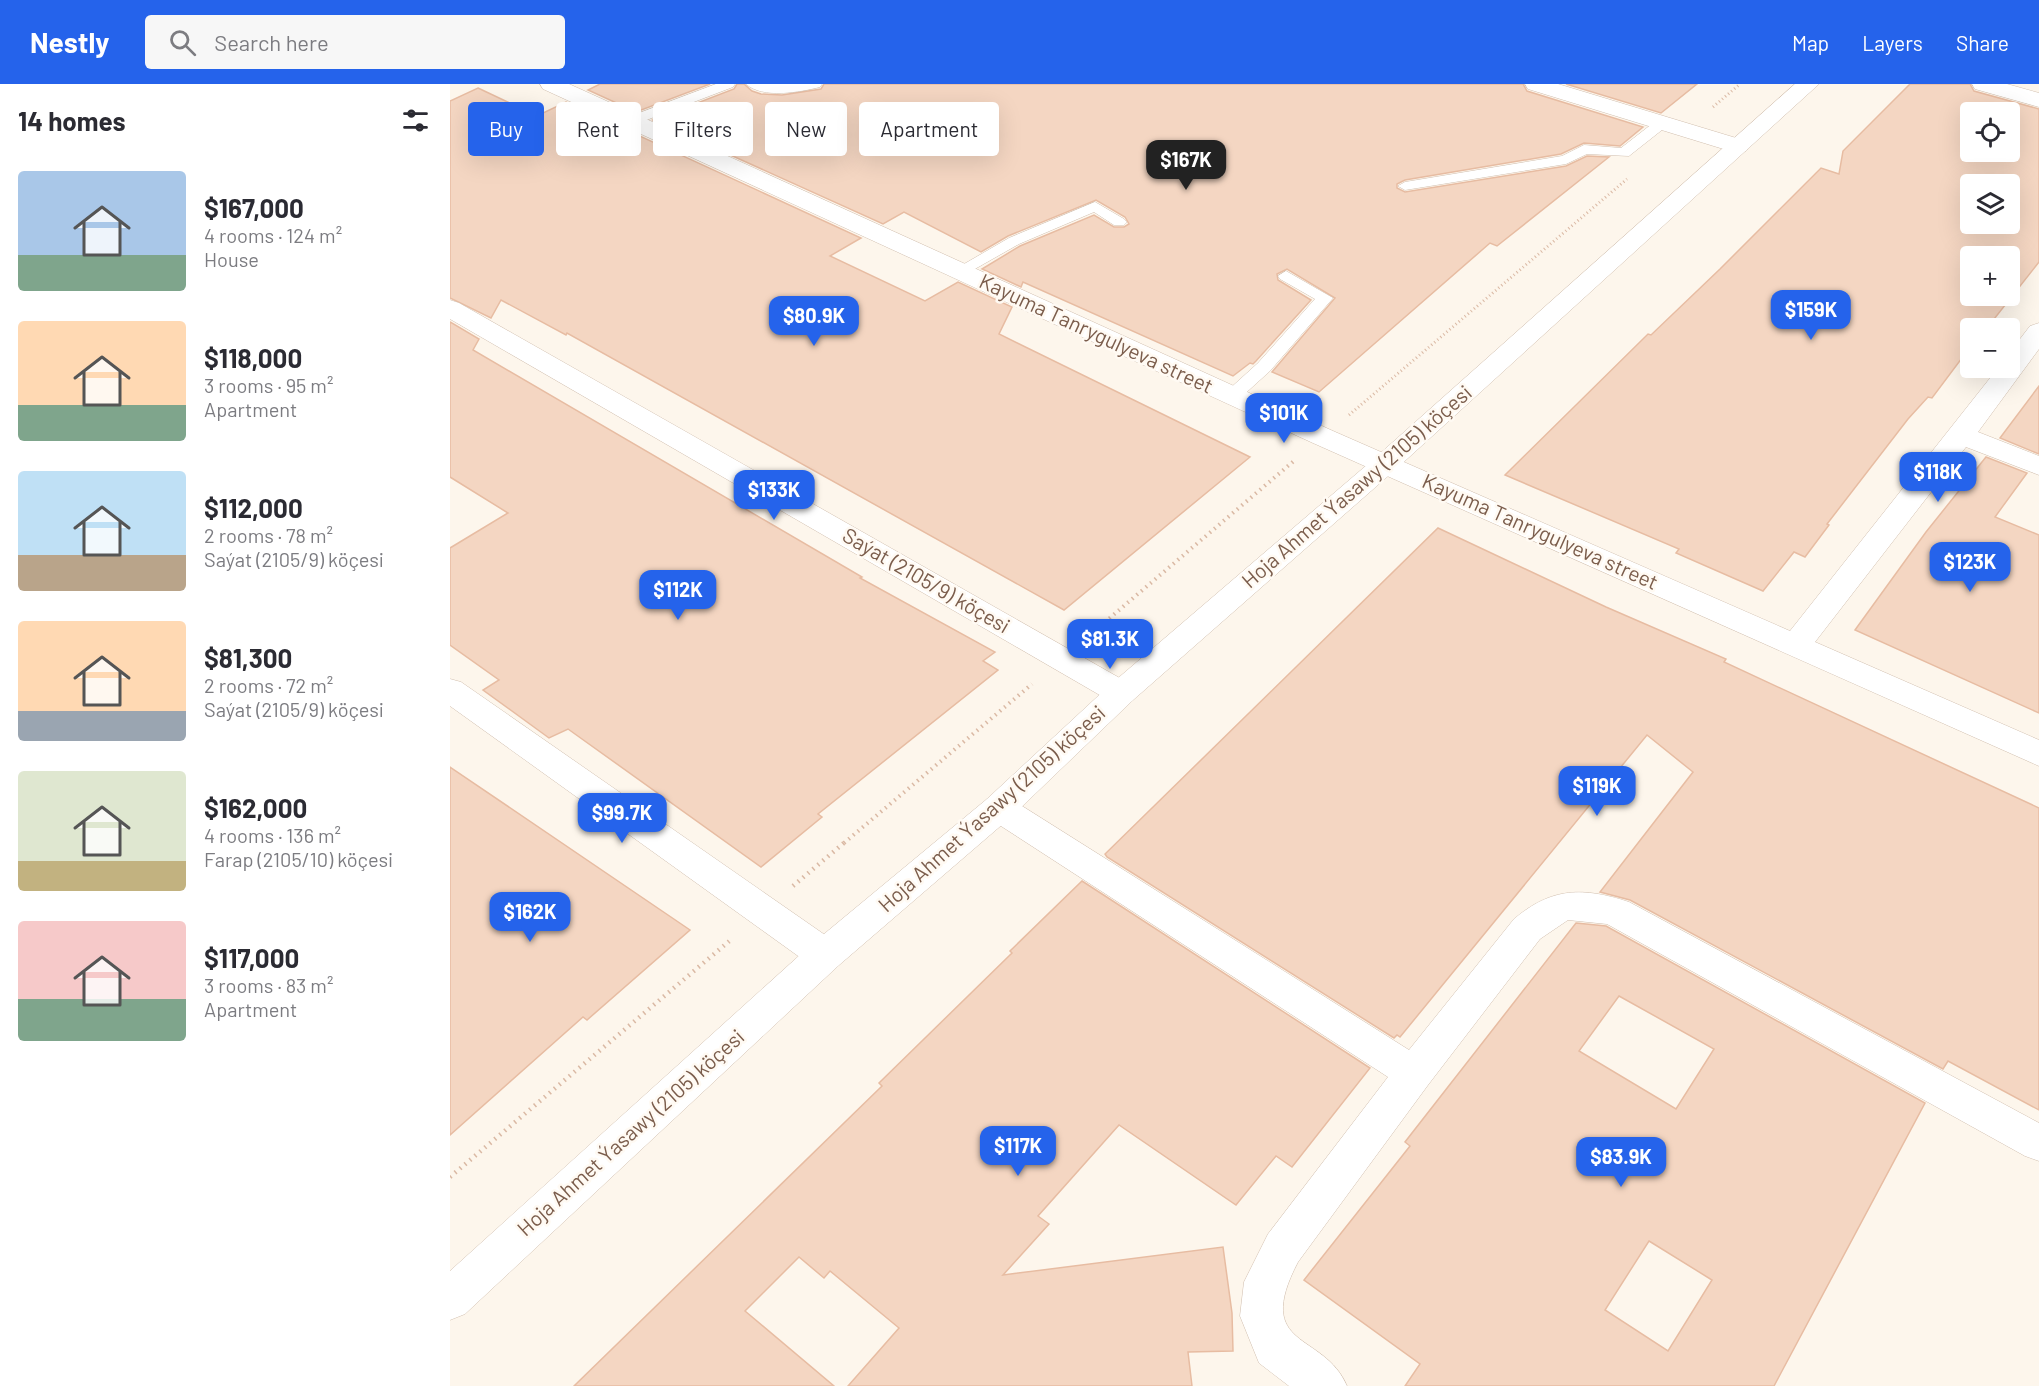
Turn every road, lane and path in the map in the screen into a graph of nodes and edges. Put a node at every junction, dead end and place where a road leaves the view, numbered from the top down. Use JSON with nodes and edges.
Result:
{"nodes":[{"id":1,"x":551,"y":84,"type":"edge"},
{"id":2,"x":728,"y":84,"type":"edge"},
{"id":3,"x":753,"y":84,"type":"edge"},
{"id":4,"x":814,"y":84,"type":"edge"},
{"id":5,"x":1536,"y":84,"type":"edge"},
{"id":6,"x":1740,"y":84,"type":"edge"},
{"id":7,"x":1808,"y":84,"type":"edge"},
{"id":8,"x":1983,"y":84,"type":"edge"},
{"id":9,"x":2039,"y":100,"type":"edge"},
{"id":10,"x":590,"y":102,"type":"edge"},
{"id":11,"x":641,"y":117,"type":"edge"},
{"id":12,"x":1662,"y":123,"type":"junction"},
{"id":13,"x":641,"y":126,"type":"edge"},
{"id":14,"x":1686,"y":130,"type":"junction"},
{"id":15,"x":1738,"y":146,"type":"junction"},
{"id":16,"x":1632,"y":176,"type":"dead end"},
{"id":17,"x":1405,"y":186,"type":"dead end"},
{"id":18,"x":1119,"y":222,"type":"dead end"},
{"id":19,"x":960,"y":272,"type":"junction"},
{"id":20,"x":1286,"y":276,"type":"dead end"},
{"id":21,"x":450,"y":308,"type":"edge"},
{"id":22,"x":2039,"y":331,"type":"edge"},
{"id":23,"x":1232,"y":396,"type":"junction"},
{"id":24,"x":1961,"y":435,"type":"junction"},
{"id":25,"x":1323,"y":437,"type":"junction"},
{"id":26,"x":1385,"y":464,"type":"junction"},
{"id":27,"x":2039,"y":466,"type":"edge"},
{"id":28,"x":1796,"y":645,"type":"junction"},
{"id":29,"x":1061,"y":659,"type":"junction"},
{"id":30,"x":450,"y":690,"type":"edge"},
{"id":31,"x":1121,"y":693,"type":"junction"},
{"id":32,"x":2039,"y":754,"type":"edge"},
{"id":33,"x":999,"y":808,"type":"junction"},
{"id":34,"x":764,"y":912,"type":"junction"},
{"id":35,"x":825,"y":955,"type":"junction"},
{"id":36,"x":1414,"y":1073,"type":"junction"},
{"id":37,"x":2039,"y":1143,"type":"edge"},
{"id":38,"x":450,"y":1177,"type":"edge"},
{"id":39,"x":450,"y":1299,"type":"edge"},
{"id":40,"x":1325,"y":1386,"type":"edge"}],
"edges":[{"from":1,"to":10,"type":"street","name":"Kayuma Tanrygulyeva street"},
{"from":2,"to":11,"type":"lane"},
{"from":3,"to":4,"type":"lane"},
{"from":5,"to":12,"type":"street"},
{"from":6,"to":14,"type":"path"},
{"from":7,"to":15,"type":"street","name":"Hoja Ahmet Ýasawy (2105) köçesi"},
{"from":8,"to":9,"type":"street"},
{"from":12,"to":14,"type":"street"},
{"from":12,"to":17,"type":"lane"},
{"from":13,"to":19,"type":"street","name":"Kayuma Tanrygulyeva street"},
{"from":14,"to":15,"type":"street"},
{"from":15,"to":26,"type":"street","name":"Hoja Ahmet Ýasawy (2105) köçesi"},
{"from":16,"to":25,"type":"path"},
{"from":18,"to":19,"type":"lane"},
{"from":19,"to":23,"type":"street","name":"Kayuma Tanrygulyeva street"},
{"from":20,"to":23,"type":"lane"},
{"from":21,"to":29,"type":"street","name":"Saýat (2105/9) köçesi"},
{"from":22,"to":24,"type":"street"},
{"from":23,"to":25,"type":"street","name":"Kayuma Tanrygulyeva street"},
{"from":24,"to":27,"type":"street"},
{"from":24,"to":28,"type":"street"},
{"from":25,"to":26,"type":"street","name":"Kayuma Tanrygulyeva street"},
{"from":25,"to":29,"type":"path"},
{"from":26,"to":28,"type":"street","name":"Kayuma Tanrygulyeva street"},
{"from":26,"to":31,"type":"street","name":"Hoja Ahmet Ýasawy (2105) köçesi"},
{"from":28,"to":32,"type":"street","name":"Kayuma Tanrygulyeva street"},
{"from":29,"to":31,"type":"street","name":"Saýat (2105/9) köçesi"},
{"from":29,"to":34,"type":"path"},
{"from":30,"to":34,"type":"street"},
{"from":31,"to":33,"type":"street","name":"Hoja Ahmet Ýasawy (2105) köçesi"},
{"from":33,"to":35,"type":"street","name":"Hoja Ahmet Ýasawy (2105) köçesi"},
{"from":33,"to":36,"type":"street"},
{"from":34,"to":35,"type":"street"},
{"from":34,"to":38,"type":"path"},
{"from":35,"to":39,"type":"street","name":"Hoja Ahmet Ýasawy (2105) köçesi"},
{"from":36,"to":37,"type":"street"},
{"from":36,"to":40,"type":"street"}]}
